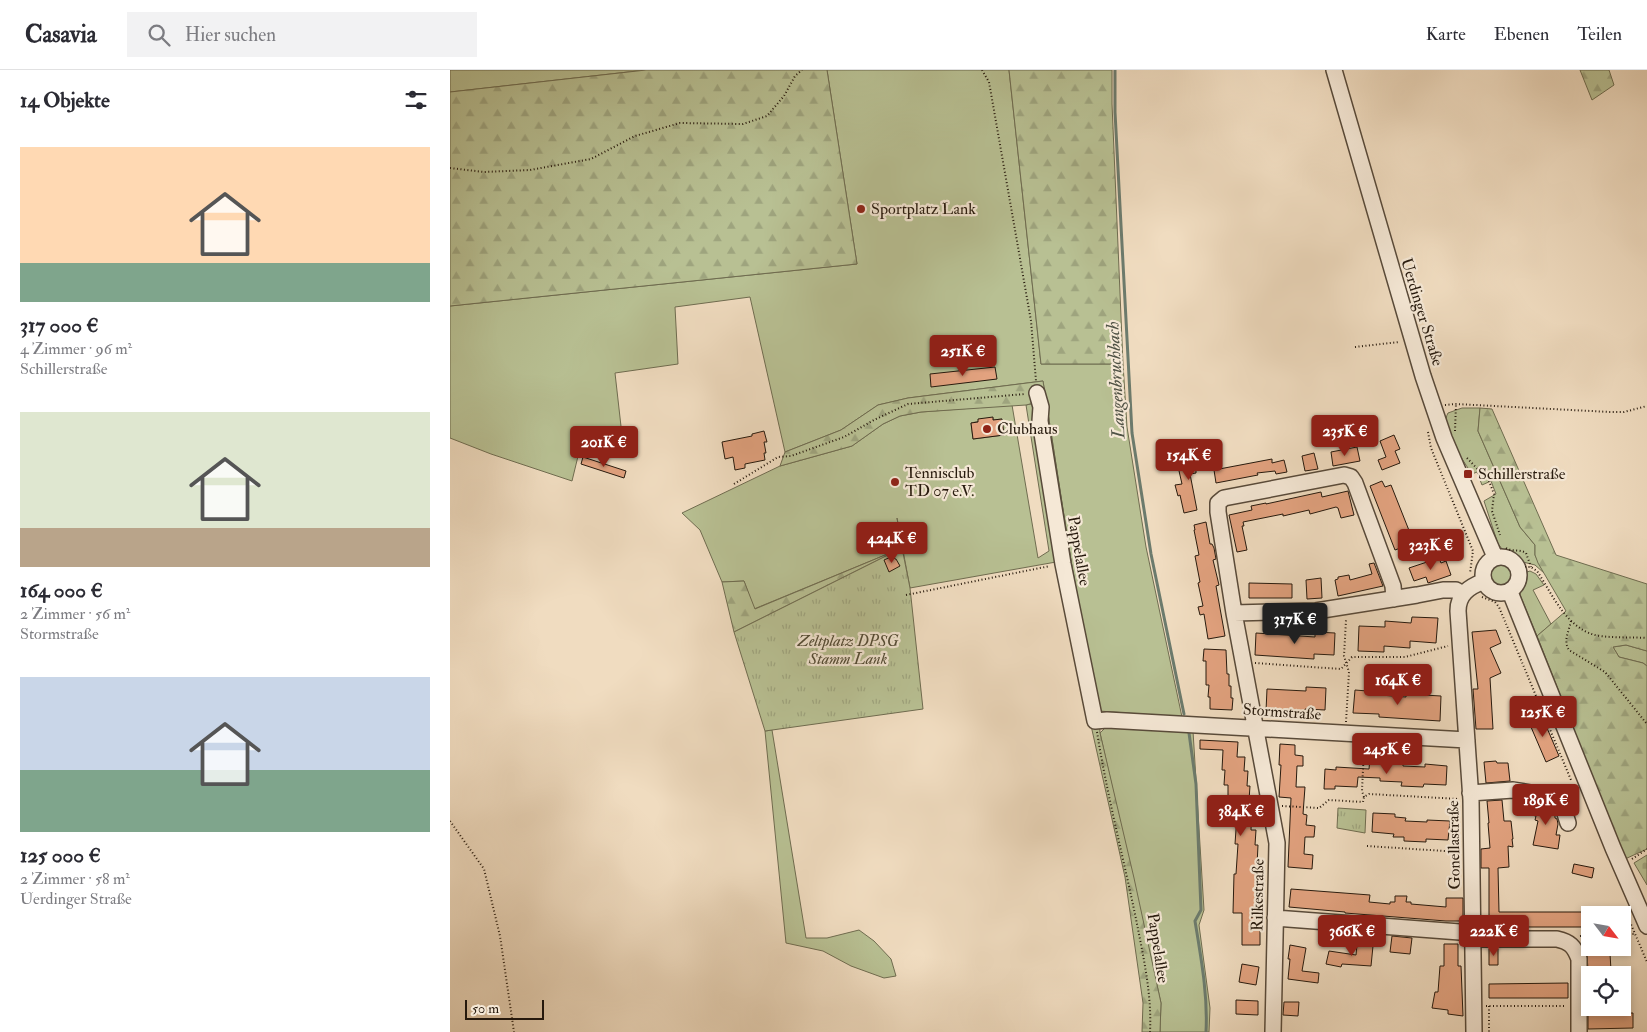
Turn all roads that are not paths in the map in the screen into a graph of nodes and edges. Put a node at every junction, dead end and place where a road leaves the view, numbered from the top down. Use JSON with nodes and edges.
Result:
{"nodes":[{"id":1,"x":1334,"y":70,"type":"edge"},
{"id":2,"x":1038,"y":393,"type":"road end"},
{"id":3,"x":1500,"y":553,"type":"junction"},
{"id":4,"x":1483,"y":589,"type":"junction"},
{"id":5,"x":1510,"y":592,"type":"junction"},
{"id":6,"x":1463,"y":594,"type":"junction"},
{"id":7,"x":1394,"y":599,"type":"junction"},
{"id":8,"x":1234,"y":613,"type":"junction"},
{"id":9,"x":1095,"y":721,"type":"joint"},
{"id":10,"x":1255,"y":727,"type":"junction"},
{"id":11,"x":1467,"y":740,"type":"junction"},
{"id":12,"x":1471,"y":797,"type":"junction"},
{"id":13,"x":1568,"y":823,"type":"dead end"},
{"id":14,"x":1275,"y":918,"type":"junction"},
{"id":15,"x":1641,"y":930,"type":"edge"},
{"id":16,"x":1473,"y":936,"type":"junction"},
{"id":17,"x":1273,"y":1032,"type":"edge"},
{"id":18,"x":1474,"y":1032,"type":"edge"},
{"id":19,"x":1579,"y":1032,"type":"edge"}],
"edges":[{"from":1,"to":3,"type":"street","name":"Uerdinger Straße"},
{"from":2,"to":9,"type":"street","name":"Pappelallee"},
{"from":3,"to":4,"type":"street"},
{"from":3,"to":5,"type":"street"},
{"from":4,"to":5,"type":"street"},
{"from":4,"to":6,"type":"street"},
{"from":5,"to":15,"type":"street"},
{"from":6,"to":7,"type":"street"},
{"from":6,"to":11,"type":"street","name":"Gonellastraße"},
{"from":7,"to":8,"type":"street"},
{"from":7,"to":8,"type":"street"},
{"from":8,"to":10,"type":"street","name":"Rilkestraße"},
{"from":9,"to":10,"type":"street","name":"Stormstraße"},
{"from":10,"to":11,"type":"street","name":"Stormstraße"},
{"from":10,"to":14,"type":"street","name":"Rilkestraße"},
{"from":11,"to":12,"type":"street","name":"Gonellastraße"},
{"from":12,"to":13,"type":"street"},
{"from":12,"to":16,"type":"street","name":"Gonellastraße"},
{"from":14,"to":16,"type":"street"},
{"from":14,"to":17,"type":"street","name":"Rilkestraße"},
{"from":16,"to":18,"type":"street","name":"Gonellastraße"},
{"from":16,"to":19,"type":"street"}]}
